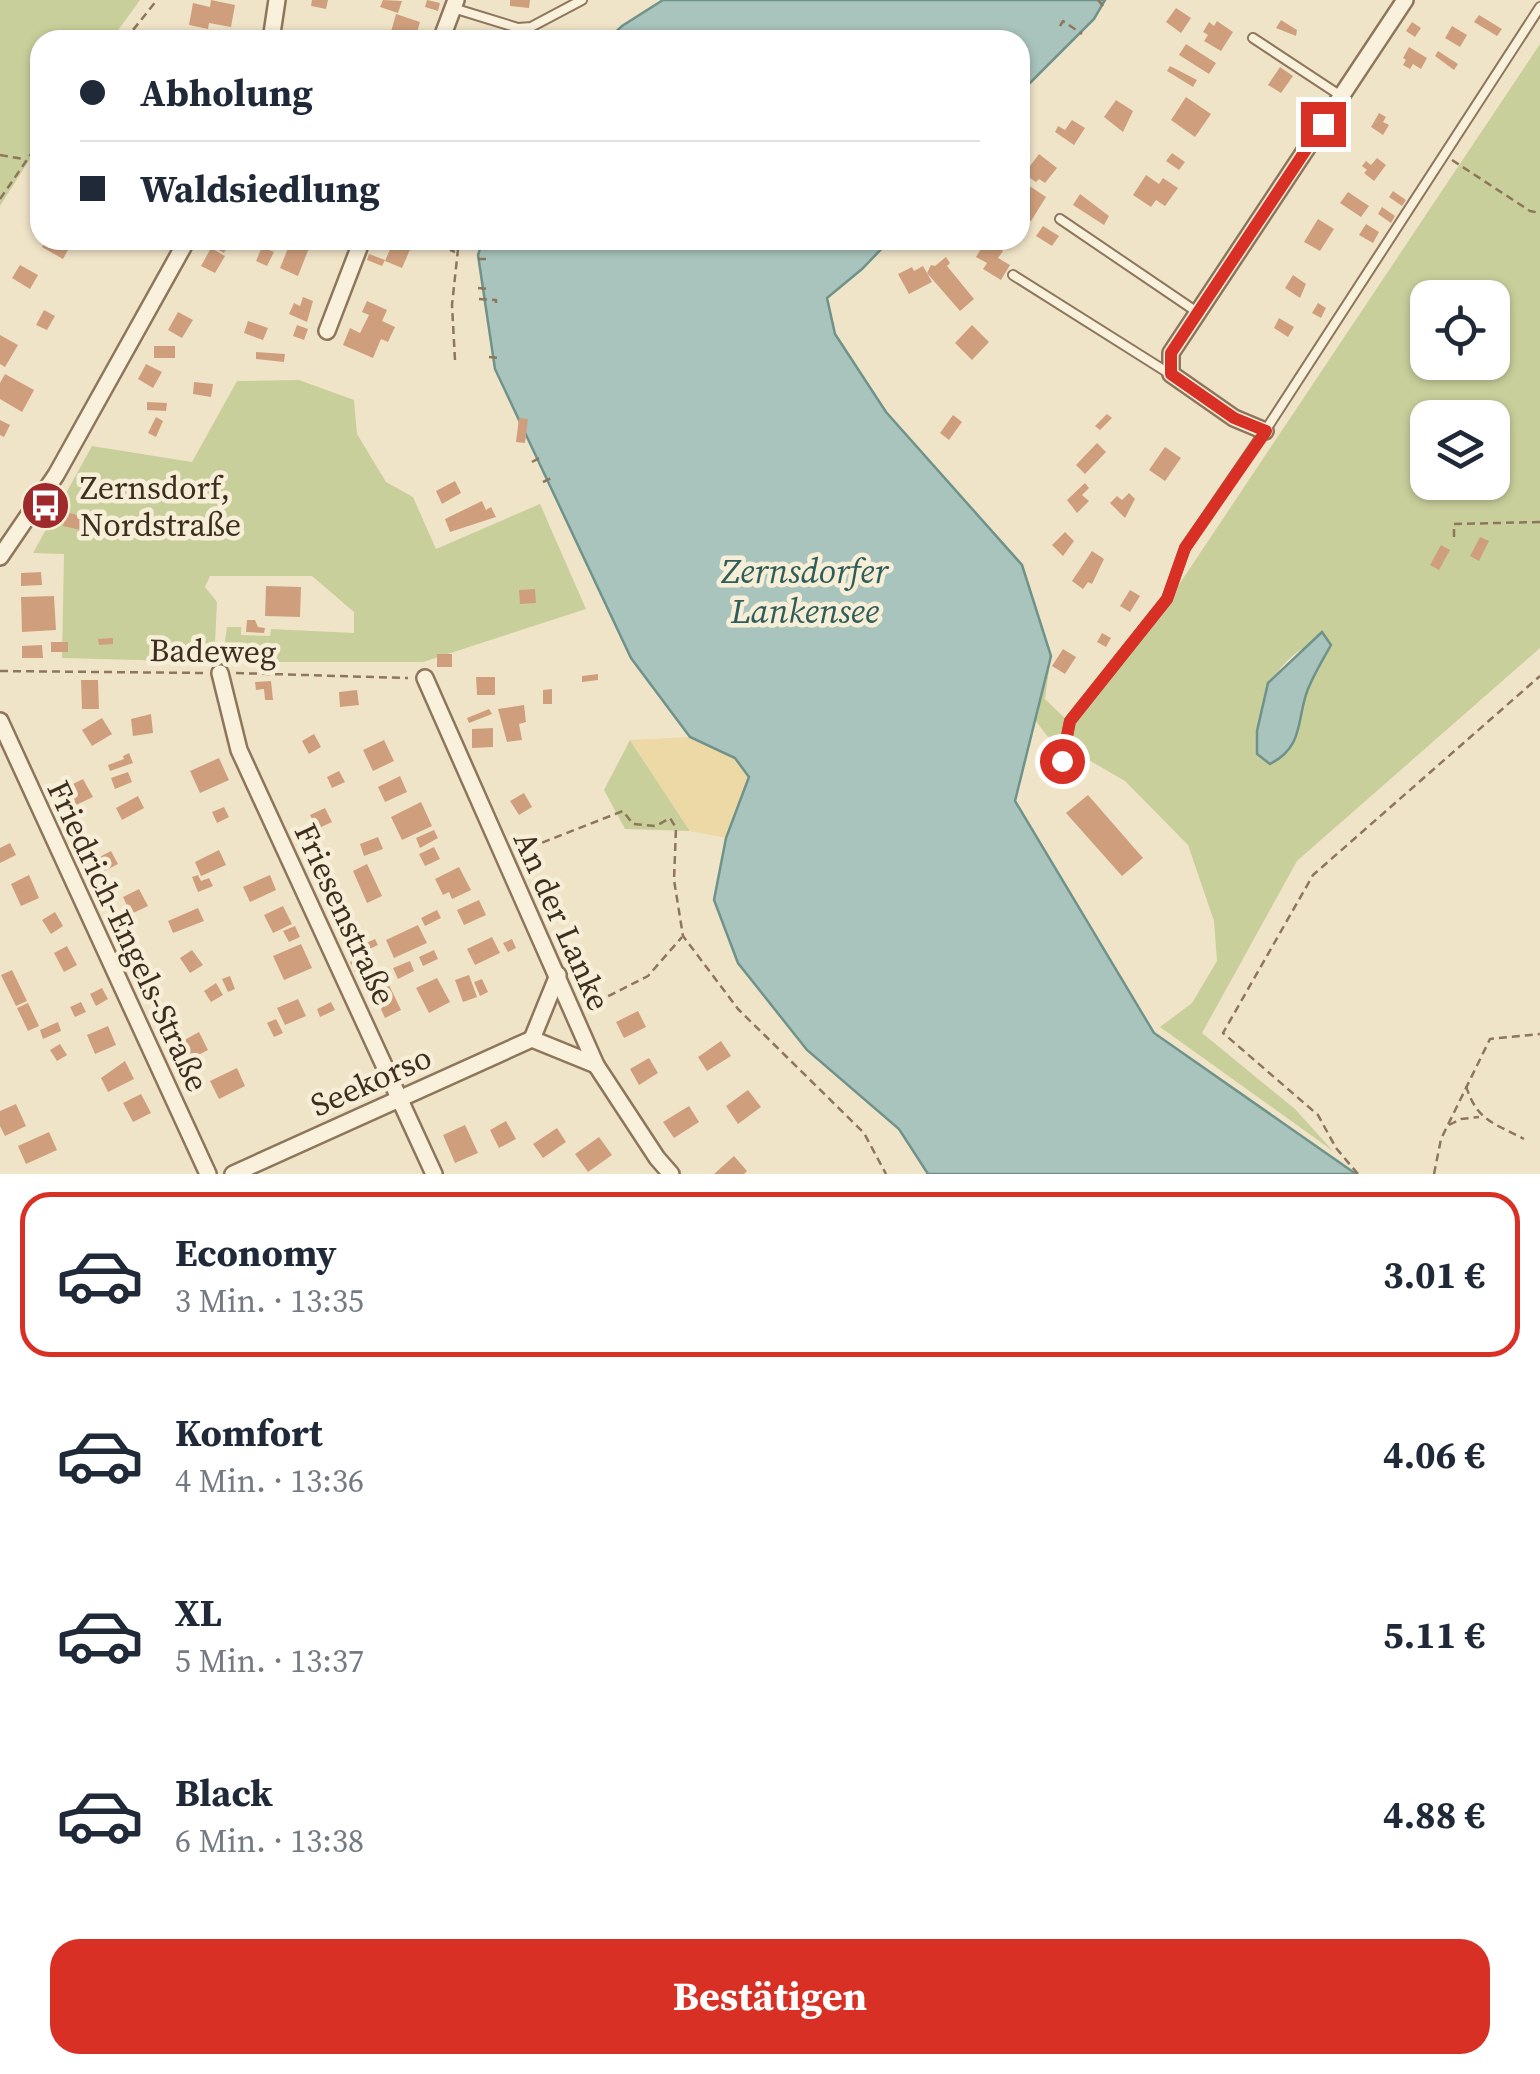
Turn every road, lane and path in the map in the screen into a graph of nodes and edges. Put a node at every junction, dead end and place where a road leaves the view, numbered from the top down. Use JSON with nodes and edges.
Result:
{"nodes":[{"id":1,"x":158,"y":0,"type":"edge"},
{"id":2,"x":277,"y":0,"type":"edge"},
{"id":3,"x":582,"y":0,"type":"edge"},
{"id":4,"x":1097,"y":0,"type":"edge"},
{"id":5,"x":1405,"y":0,"type":"edge"},
{"id":6,"x":454,"y":4,"type":"edge"},
{"id":7,"x":1103,"y":6,"type":"dead end"},
{"id":8,"x":1540,"y":7,"type":"edge"},
{"id":9,"x":1060,"y":26,"type":"dead end"},
{"id":10,"x":133,"y":30,"type":"edge"},
{"id":11,"x":272,"y":30,"type":"edge"},
{"id":12,"x":444,"y":30,"type":"edge"},
{"id":13,"x":1082,"y":34,"type":"dead end"},
{"id":14,"x":1253,"y":38,"type":"dead end"},
{"id":15,"x":1342,"y":96,"type":"junction"},
{"id":16,"x":30,"y":153,"type":"edge"},
{"id":17,"x":0,"y":155,"type":"edge"},
{"id":18,"x":1444,"y":155,"type":"junction"},
{"id":19,"x":24,"y":160,"type":"junction"},
{"id":20,"x":0,"y":198,"type":"edge"},
{"id":21,"x":1540,"y":213,"type":"edge"},
{"id":22,"x":1060,"y":220,"type":"dead end"},
{"id":23,"x":181,"y":250,"type":"edge"},
{"id":24,"x":358,"y":250,"type":"edge"},
{"id":25,"x":449,"y":250,"type":"edge"},
{"id":26,"x":457,"y":250,"type":"edge"},
{"id":27,"x":456,"y":253,"type":"junction"},
{"id":28,"x":478,"y":258,"type":"dead end"},
{"id":29,"x":491,"y":260,"type":"dead end"},
{"id":30,"x":1014,"y":275,"type":"dead end"},
{"id":31,"x":478,"y":288,"type":"dead end"},
{"id":32,"x":489,"y":289,"type":"dead end"},
{"id":33,"x":479,"y":298,"type":"dead end"},
{"id":34,"x":496,"y":303,"type":"dead end"},
{"id":35,"x":1197,"y":313,"type":"junction"},
{"id":36,"x":327,"y":331,"type":"dead end"},
{"id":37,"x":489,"y":358,"type":"dead end"},
{"id":38,"x":499,"y":358,"type":"dead end"},
{"id":39,"x":455,"y":360,"type":"dead end"},
{"id":40,"x":1171,"y":374,"type":"junction"},
{"id":41,"x":1266,"y":431,"type":"junction"},
{"id":42,"x":540,"y":457,"type":"dead end"},
{"id":43,"x":532,"y":462,"type":"dead end"},
{"id":44,"x":554,"y":477,"type":"dead end"},
{"id":45,"x":543,"y":482,"type":"dead end"},
{"id":46,"x":1540,"y":522,"type":"edge"},
{"id":47,"x":1454,"y":537,"type":"dead end"},
{"id":48,"x":0,"y":557,"type":"edge"},
{"id":49,"x":0,"y":671,"type":"edge"},
{"id":50,"x":220,"y":673,"type":"junction"},
{"id":51,"x":1540,"y":676,"type":"edge"},
{"id":52,"x":425,"y":678,"type":"joint"},
{"id":53,"x":0,"y":720,"type":"edge"},
{"id":54,"x":1062,"y":761,"type":"dead end"},
{"id":55,"x":503,"y":859,"type":"junction"},
{"id":56,"x":683,"y":936,"type":"junction"},
{"id":57,"x":558,"y":975,"type":"junction"},
{"id":58,"x":574,"y":1014,"type":"junction"},
{"id":59,"x":1540,"y":1034,"type":"edge"},
{"id":60,"x":532,"y":1039,"type":"junction"},
{"id":61,"x":596,"y":1065,"type":"junction"},
{"id":62,"x":1466,"y":1086,"type":"junction"},
{"id":63,"x":399,"y":1097,"type":"junction"},
{"id":64,"x":1481,"y":1116,"type":"junction"},
{"id":65,"x":1447,"y":1125,"type":"junction"},
{"id":66,"x":1524,"y":1139,"type":"dead end"},
{"id":67,"x":208,"y":1174,"type":"edge"},
{"id":68,"x":233,"y":1174,"type":"edge"},
{"id":69,"x":434,"y":1174,"type":"edge"},
{"id":70,"x":671,"y":1174,"type":"edge"},
{"id":71,"x":886,"y":1174,"type":"edge"},
{"id":72,"x":1358,"y":1174,"type":"edge"},
{"id":73,"x":1434,"y":1174,"type":"edge"}],
"edges":[{"from":1,"to":10,"type":"path"},
{"from":2,"to":11,"type":"street"},
{"from":3,"to":6,"type":"lane"},
{"from":4,"to":7,"type":"path"},
{"from":5,"to":15,"type":"street"},
{"from":6,"to":12,"type":"street"},
{"from":8,"to":18,"type":"lane"},
{"from":9,"to":13,"type":"path"},
{"from":14,"to":15,"type":"lane"},
{"from":15,"to":35,"type":"street"},
{"from":16,"to":19,"type":"path"},
{"from":17,"to":19,"type":"path"},
{"from":18,"to":21,"type":"path"},
{"from":18,"to":41,"type":"lane"},
{"from":19,"to":20,"type":"path"},
{"from":22,"to":35,"type":"lane"},
{"from":23,"to":48,"type":"street"},
{"from":24,"to":36,"type":"street"},
{"from":25,"to":27,"type":"path"},
{"from":26,"to":27,"type":"path"},
{"from":27,"to":39,"type":"path"},
{"from":28,"to":29,"type":"path"},
{"from":30,"to":40,"type":"lane"},
{"from":31,"to":32,"type":"path"},
{"from":33,"to":34,"type":"path"},
{"from":35,"to":40,"type":"street"},
{"from":37,"to":38,"type":"path"},
{"from":40,"to":41,"type":"street"},
{"from":41,"to":54,"type":"lane"},
{"from":42,"to":43,"type":"path"},
{"from":44,"to":45,"type":"path"},
{"from":46,"to":47,"type":"path"},
{"from":49,"to":50,"type":"path","name":"Badeweg"},
{"from":50,"to":52,"type":"path","name":"Badeweg"},
{"from":50,"to":63,"type":"street","name":"Friesenstraße"},
{"from":51,"to":72,"type":"path"},
{"from":52,"to":55,"type":"street","name":"An der Lanke"},
{"from":53,"to":67,"type":"street","name":"Friedrich-Engels-Straße"},
{"from":55,"to":56,"type":"path"},
{"from":55,"to":57,"type":"street","name":"An der Lanke"},
{"from":56,"to":58,"type":"path"},
{"from":56,"to":71,"type":"path"},
{"from":57,"to":58,"type":"street","name":"An der Lanke"},
{"from":57,"to":60,"type":"street"},
{"from":58,"to":61,"type":"street","name":"An der Lanke"},
{"from":59,"to":62,"type":"path"},
{"from":60,"to":61,"type":"street"},
{"from":60,"to":63,"type":"street","name":"Seekorso"},
{"from":61,"to":70,"type":"street","name":"An der Lanke"},
{"from":62,"to":64,"type":"path"},
{"from":62,"to":65,"type":"path"},
{"from":63,"to":68,"type":"street","name":"Seekorso"},
{"from":63,"to":69,"type":"street","name":"Friesenstraße"},
{"from":64,"to":65,"type":"path"},
{"from":64,"to":66,"type":"path"},
{"from":65,"to":73,"type":"path"}]}
